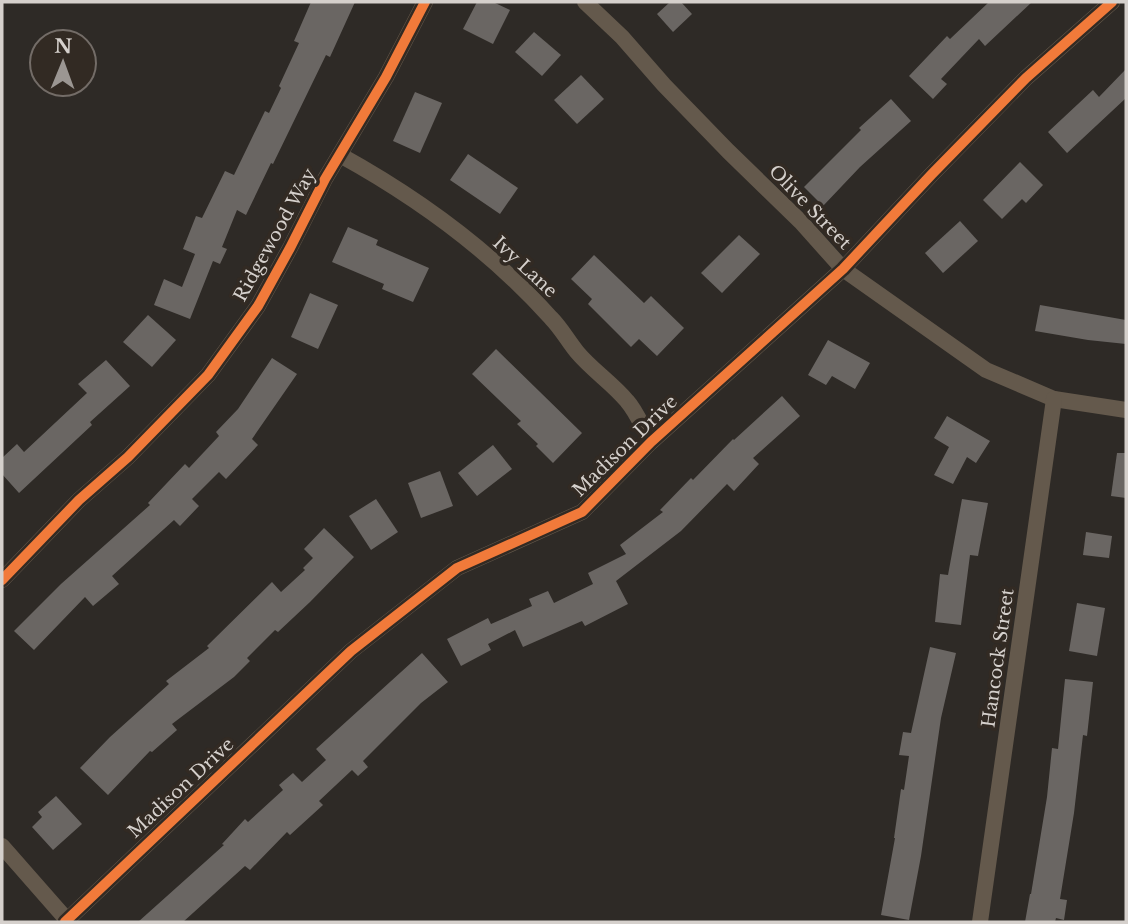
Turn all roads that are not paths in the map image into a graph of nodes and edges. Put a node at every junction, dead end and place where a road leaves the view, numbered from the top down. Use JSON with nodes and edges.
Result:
{"nodes":[{"id":1,"x":425,"y":2,"type":"edge"},
{"id":2,"x":585,"y":2,"type":"edge"},
{"id":3,"x":1112,"y":2,"type":"edge"},
{"id":4,"x":340,"y":155,"type":"junction"},
{"id":5,"x":843,"y":269,"type":"junction"},
{"id":6,"x":1054,"y":399,"type":"junction"},
{"id":7,"x":1126,"y":410,"type":"edge"},
{"id":8,"x":651,"y":442,"type":"junction"},
{"id":9,"x":2,"y":580,"type":"edge"},
{"id":10,"x":2,"y":846,"type":"edge"},
{"id":11,"x":66,"y":921,"type":"edge"},
{"id":12,"x":980,"y":922,"type":"edge"}],
"edges":[{"from":1,"to":4,"type":"street","name":"Ridgewood Way"},
{"from":2,"to":5,"type":"street","name":"Olive Street"},
{"from":3,"to":5,"type":"street","name":"Madison Drive"},
{"from":4,"to":8,"type":"street","name":"Ivy Lane"},
{"from":4,"to":9,"type":"street","name":"Ridgewood Way"},
{"from":5,"to":6,"type":"street","name":"Olive Street"},
{"from":5,"to":8,"type":"street","name":"Madison Drive"},
{"from":6,"to":7,"type":"street","name":"Olive Street"},
{"from":6,"to":12,"type":"street","name":"Hancock Street"},
{"from":8,"to":11,"type":"street","name":"Madison Drive"},
{"from":10,"to":11,"type":"street"}]}
